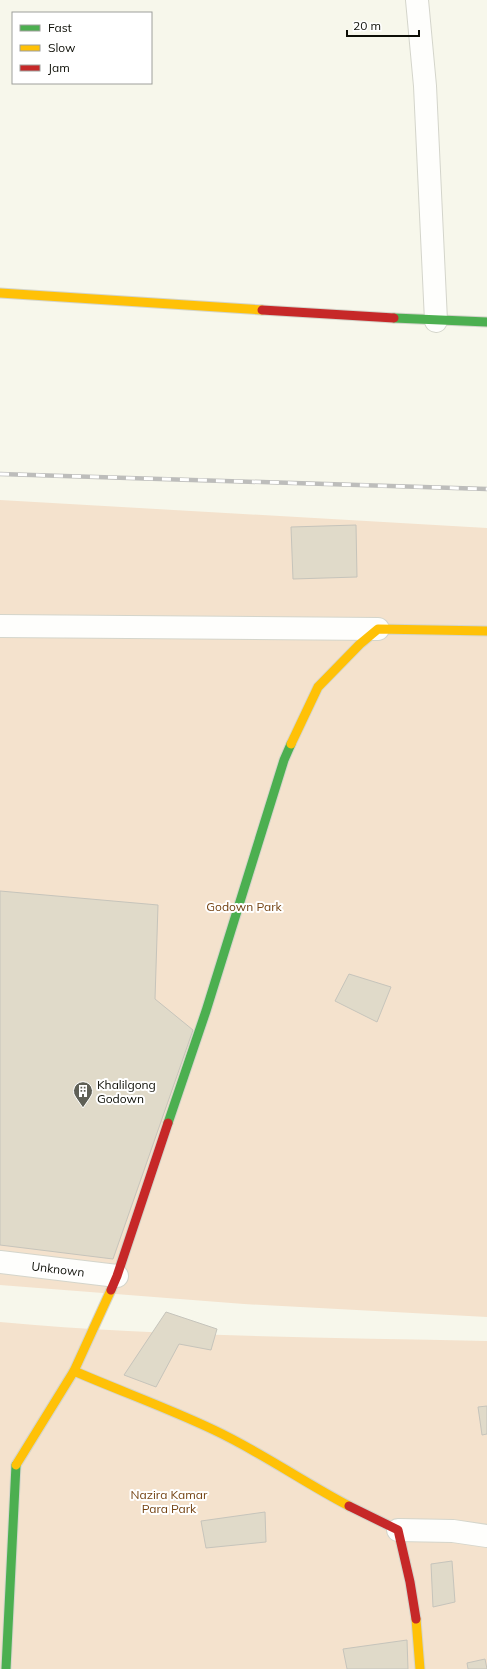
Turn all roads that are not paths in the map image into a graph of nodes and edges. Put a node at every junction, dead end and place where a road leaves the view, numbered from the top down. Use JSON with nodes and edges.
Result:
{"nodes":[{"id":1,"x":416,"y":0,"type":"edge"},
{"id":2,"x":0,"y":293,"type":"edge"},
{"id":3,"x":436,"y":321,"type":"junction"},
{"id":4,"x":487,"y":322,"type":"edge"},
{"id":5,"x":0,"y":626,"type":"edge"},
{"id":6,"x":378,"y":629,"type":"junction"},
{"id":7,"x":487,"y":631,"type":"edge"},
{"id":8,"x":0,"y":1262,"type":"edge"},
{"id":9,"x":117,"y":1276,"type":"junction"},
{"id":10,"x":74,"y":1371,"type":"junction"},
{"id":11,"x":398,"y":1530,"type":"junction"},
{"id":12,"x":487,"y":1536,"type":"edge"},
{"id":13,"x":6,"y":1669,"type":"edge"},
{"id":14,"x":420,"y":1669,"type":"edge"}],
"edges":[{"from":1,"to":3,"type":"street"},
{"from":2,"to":3,"type":"street"},
{"from":3,"to":4,"type":"street"},
{"from":5,"to":6,"type":"street"},
{"from":6,"to":7,"type":"street"},
{"from":6,"to":9,"type":"street"},
{"from":8,"to":9,"type":"street","name":"Unknown"},
{"from":9,"to":10,"type":"street"},
{"from":10,"to":11,"type":"street"},
{"from":10,"to":13,"type":"street"},
{"from":11,"to":12,"type":"street"},
{"from":11,"to":14,"type":"street"}]}
